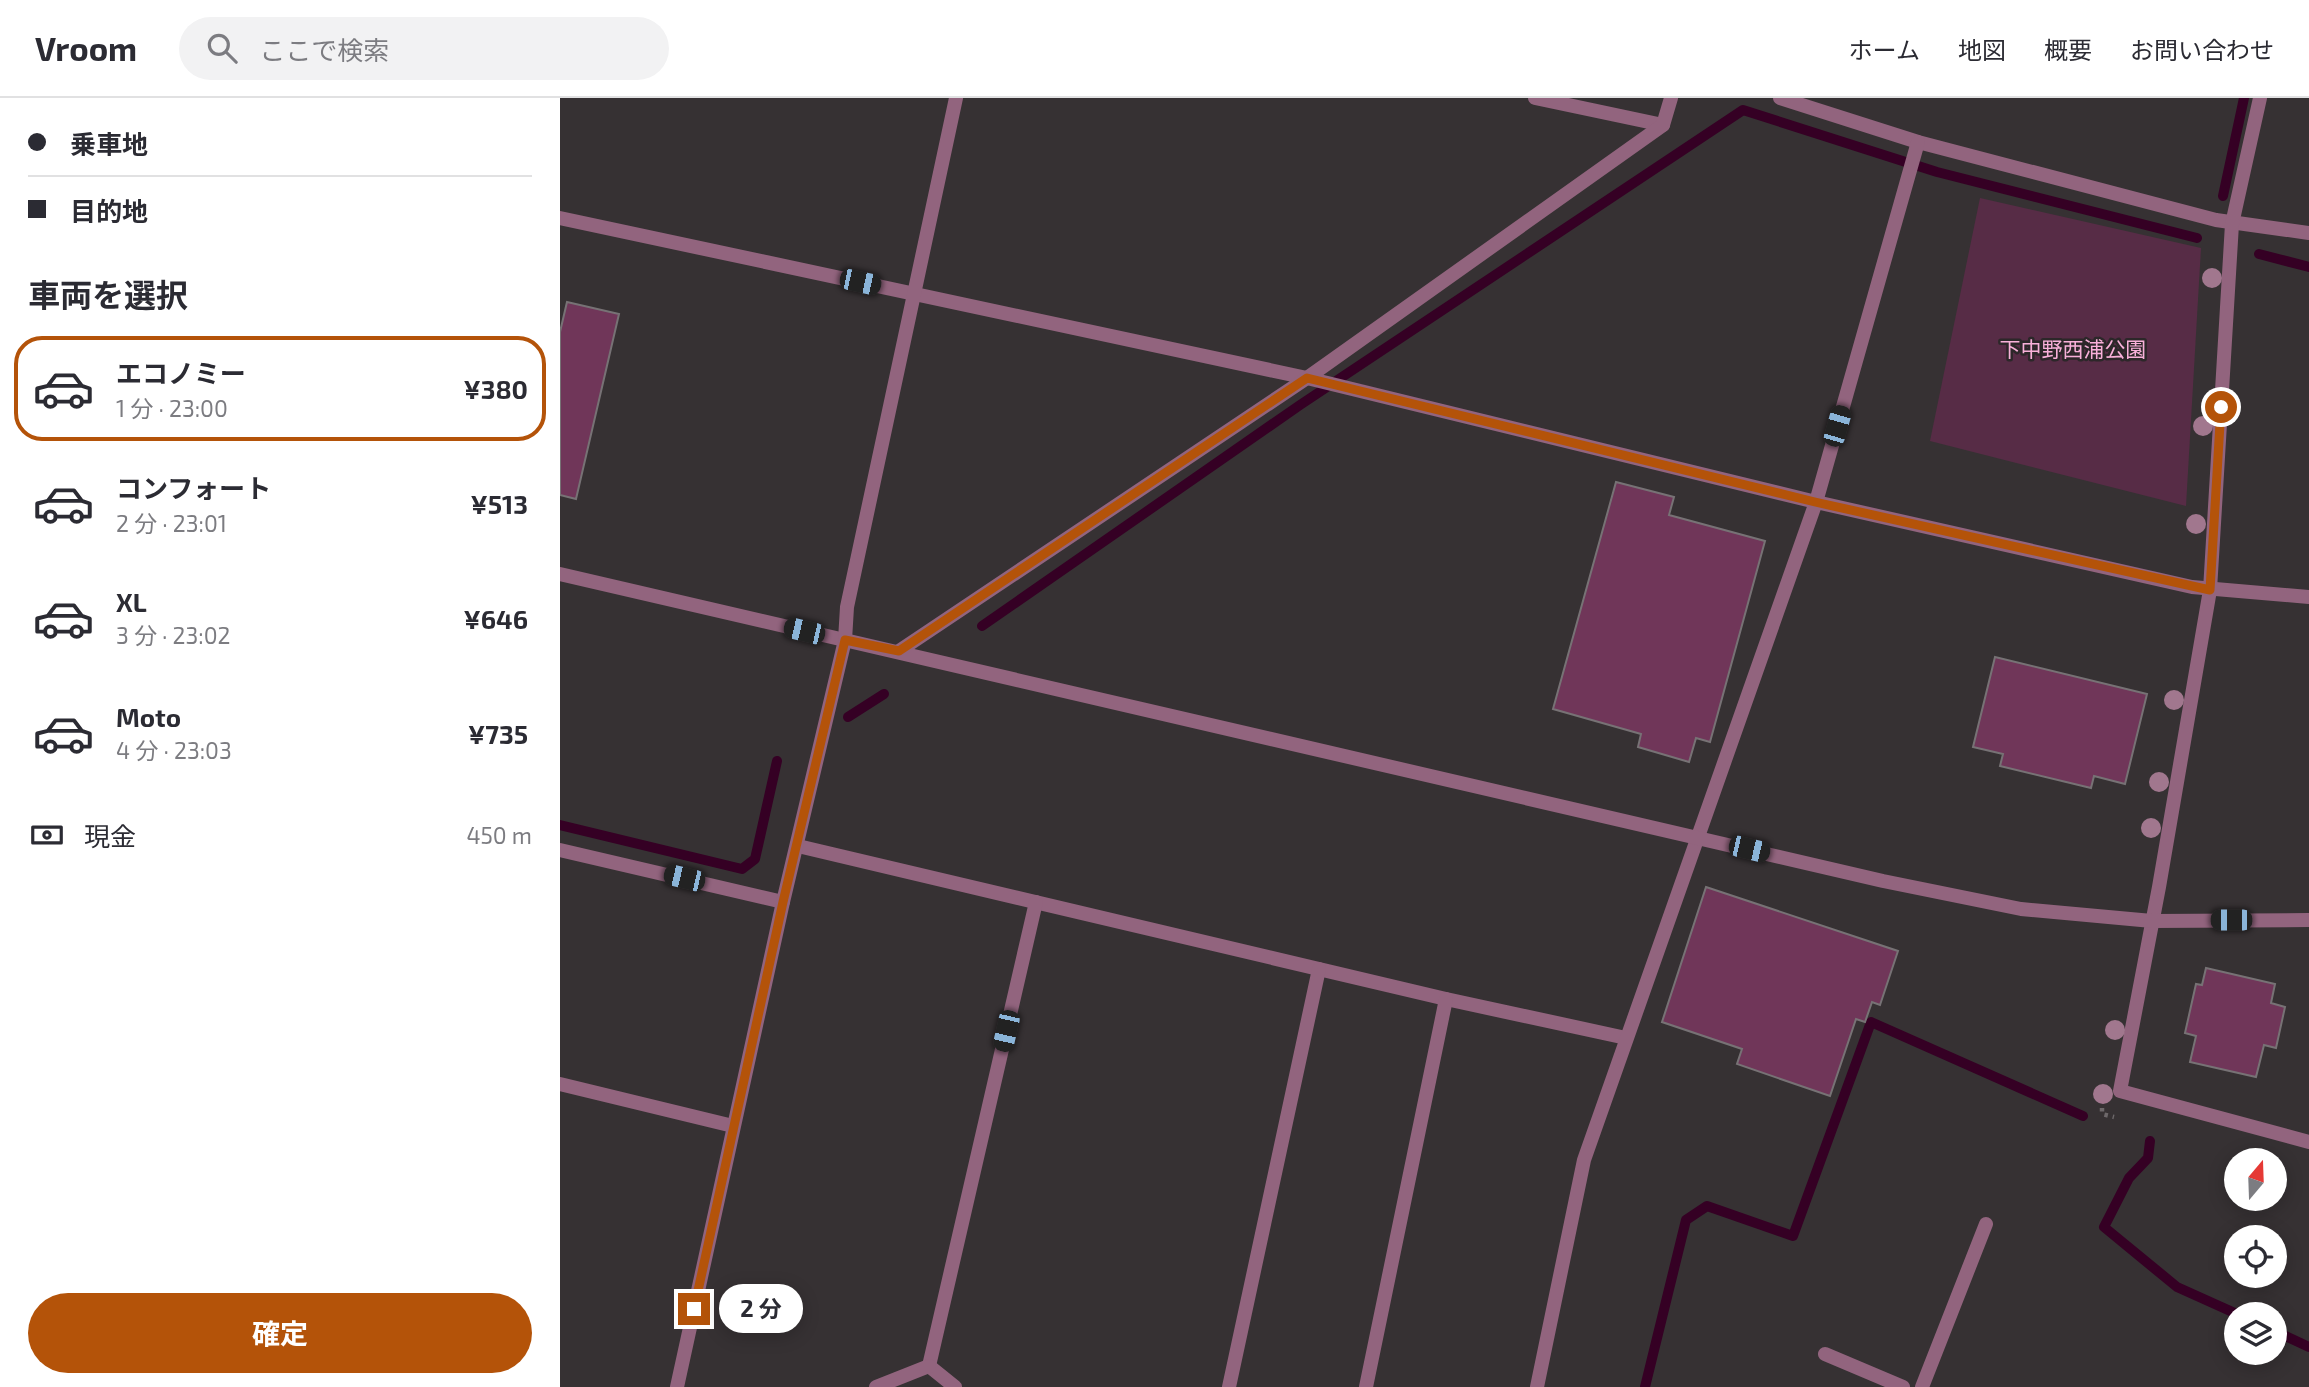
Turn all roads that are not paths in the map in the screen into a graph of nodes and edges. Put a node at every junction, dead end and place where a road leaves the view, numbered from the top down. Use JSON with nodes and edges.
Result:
{"nodes":[{"id":1,"x":956,"y":98,"type":"edge"},
{"id":2,"x":1535,"y":98,"type":"edge"},
{"id":3,"x":1671,"y":98,"type":"edge"},
{"id":4,"x":1780,"y":98,"type":"edge"},
{"id":5,"x":2260,"y":98,"type":"edge"},
{"id":6,"x":1663,"y":125,"type":"junction"},
{"id":7,"x":1916,"y":147,"type":"junction"},
{"id":8,"x":560,"y":218,"type":"edge"},
{"id":9,"x":2232,"y":224,"type":"junction"},
{"id":10,"x":2309,"y":233,"type":"edge"},
{"id":11,"x":914,"y":293,"type":"junction"},
{"id":12,"x":1313,"y":379,"type":"junction"},
{"id":13,"x":1815,"y":502,"type":"junction"},
{"id":14,"x":560,"y":574,"type":"edge"},
{"id":15,"x":2210,"y":590,"type":"junction"},
{"id":16,"x":2309,"y":597,"type":"edge"},
{"id":17,"x":845,"y":640,"type":"junction"},
{"id":18,"x":899,"y":651,"type":"junction"},
{"id":19,"x":1696,"y":837,"type":"junction"},
{"id":20,"x":798,"y":846,"type":"junction"},
{"id":21,"x":560,"y":850,"type":"edge"},
{"id":22,"x":783,"y":902,"type":"junction"},
{"id":23,"x":1036,"y":902,"type":"junction"},
{"id":24,"x":2309,"y":920,"type":"edge"},
{"id":25,"x":2152,"y":921,"type":"junction"},
{"id":26,"x":1319,"y":969,"type":"junction"},
{"id":27,"x":1446,"y":999,"type":"junction"},
{"id":28,"x":1626,"y":1038,"type":"junction"},
{"id":29,"x":560,"y":1084,"type":"edge"},
{"id":30,"x":733,"y":1126,"type":"junction"},
{"id":31,"x":2309,"y":1142,"type":"edge"},
{"id":32,"x":1986,"y":1224,"type":"dead end"},
{"id":33,"x":1825,"y":1354,"type":"dead end"},
{"id":34,"x":929,"y":1366,"type":"junction"},
{"id":35,"x":677,"y":1387,"type":"edge"},
{"id":36,"x":876,"y":1387,"type":"edge"},
{"id":37,"x":955,"y":1387,"type":"edge"},
{"id":38,"x":1229,"y":1387,"type":"edge"},
{"id":39,"x":1366,"y":1387,"type":"edge"},
{"id":40,"x":1537,"y":1387,"type":"edge"},
{"id":41,"x":1903,"y":1387,"type":"edge"},
{"id":42,"x":1922,"y":1387,"type":"edge"}],
"edges":[{"from":1,"to":11,"type":"street"},
{"from":2,"to":6,"type":"street"},
{"from":3,"to":6,"type":"street"},
{"from":4,"to":7,"type":"street"},
{"from":5,"to":9,"type":"street"},
{"from":6,"to":12,"type":"street"},
{"from":7,"to":9,"type":"street"},
{"from":7,"to":13,"type":"street"},
{"from":8,"to":11,"type":"street"},
{"from":9,"to":10,"type":"street"},
{"from":9,"to":15,"type":"street"},
{"from":11,"to":12,"type":"street"},
{"from":11,"to":17,"type":"street"},
{"from":12,"to":13,"type":"street"},
{"from":12,"to":18,"type":"street"},
{"from":13,"to":15,"type":"street"},
{"from":13,"to":19,"type":"street"},
{"from":14,"to":17,"type":"street"},
{"from":15,"to":16,"type":"street"},
{"from":15,"to":25,"type":"street"},
{"from":17,"to":18,"type":"street"},
{"from":17,"to":20,"type":"street"},
{"from":18,"to":19,"type":"street"},
{"from":19,"to":25,"type":"street"},
{"from":19,"to":28,"type":"street"},
{"from":20,"to":22,"type":"street"},
{"from":20,"to":23,"type":"street"},
{"from":21,"to":22,"type":"street"},
{"from":22,"to":30,"type":"street"},
{"from":23,"to":26,"type":"street"},
{"from":23,"to":34,"type":"street"},
{"from":24,"to":25,"type":"street"},
{"from":25,"to":31,"type":"street"},
{"from":26,"to":27,"type":"street"},
{"from":26,"to":38,"type":"street"},
{"from":27,"to":28,"type":"street"},
{"from":27,"to":39,"type":"street"},
{"from":28,"to":40,"type":"street"},
{"from":29,"to":30,"type":"street"},
{"from":30,"to":35,"type":"street"},
{"from":32,"to":42,"type":"street"},
{"from":33,"to":41,"type":"street"},
{"from":34,"to":36,"type":"street"},
{"from":34,"to":37,"type":"street"}]}
